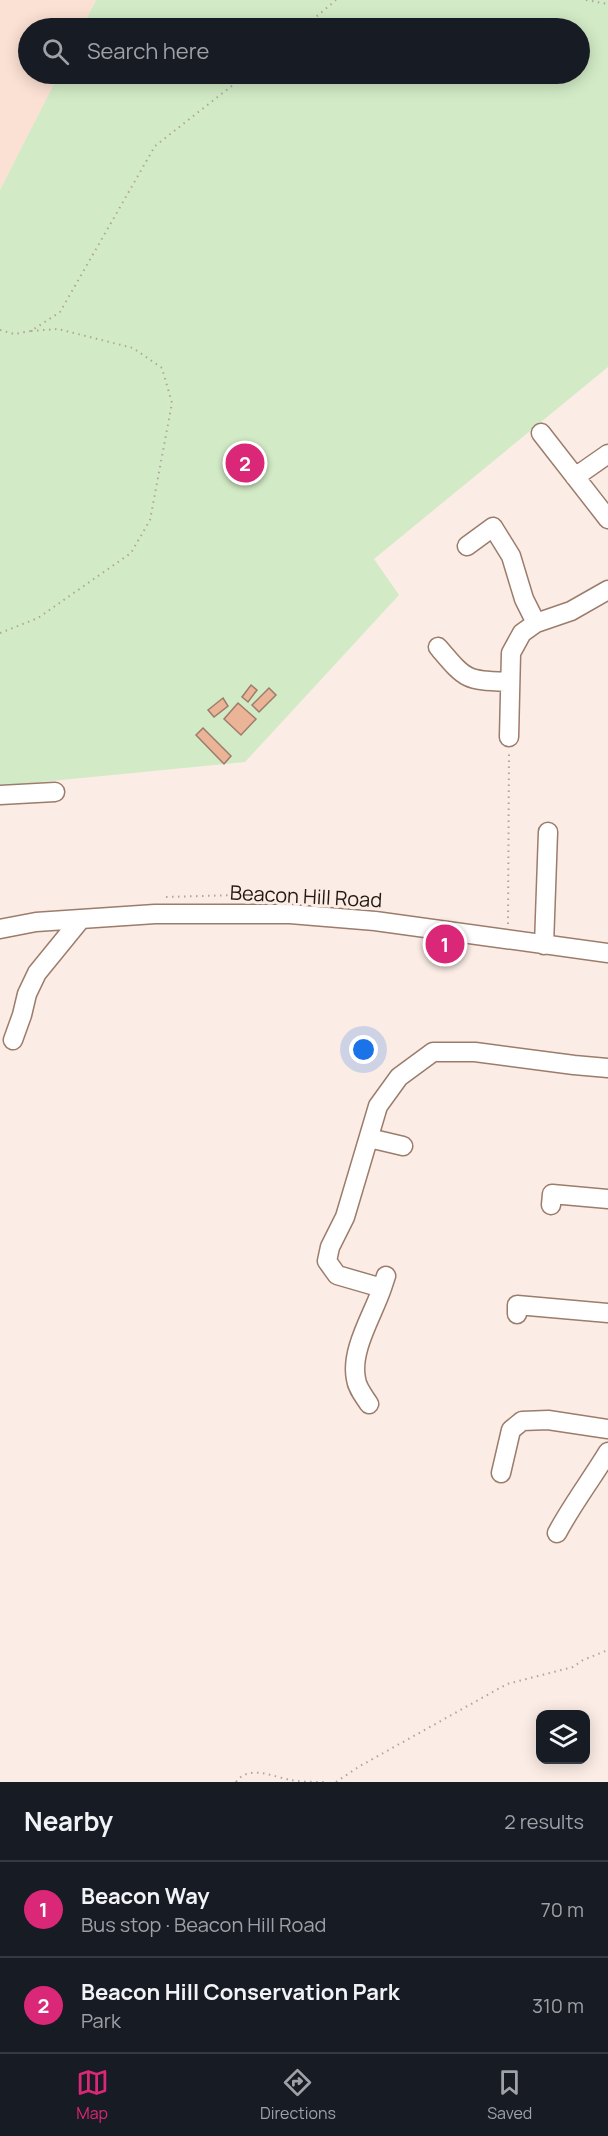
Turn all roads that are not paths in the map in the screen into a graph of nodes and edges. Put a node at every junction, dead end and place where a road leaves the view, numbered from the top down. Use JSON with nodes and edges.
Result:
{"nodes":[{"id":1,"x":541,"y":433,"type":"dead end"},
{"id":2,"x":608,"y":454,"type":"edge"},
{"id":3,"x":575,"y":477,"type":"junction"},
{"id":4,"x":608,"y":519,"type":"edge"},
{"id":5,"x":467,"y":546,"type":"dead end"},
{"id":6,"x":608,"y":590,"type":"edge"},
{"id":7,"x":536,"y":623,"type":"junction"},
{"id":8,"x":438,"y":647,"type":"dead end"},
{"id":9,"x":510,"y":682,"type":"junction"},
{"id":10,"x":509,"y":737,"type":"road end"},
{"id":11,"x":55,"y":792,"type":"dead end"},
{"id":12,"x":0,"y":795,"type":"edge"},
{"id":13,"x":548,"y":832,"type":"dead end"},
{"id":14,"x":81,"y":919,"type":"junction"},
{"id":15,"x":0,"y":929,"type":"edge"},
{"id":16,"x":544,"y":945,"type":"junction"},
{"id":17,"x":608,"y":953,"type":"edge"},
{"id":18,"x":13,"y":1040,"type":"dead end"},
{"id":19,"x":608,"y":1068,"type":"edge"},
{"id":20,"x":369,"y":1138,"type":"junction"},
{"id":21,"x":403,"y":1146,"type":"dead end"},
{"id":22,"x":552,"y":1194,"type":"dead end"},
{"id":23,"x":608,"y":1198,"type":"edge"},
{"id":24,"x":517,"y":1304,"type":"dead end"},
{"id":25,"x":608,"y":1313,"type":"edge"},
{"id":26,"x":369,"y":1404,"type":"dead end"},
{"id":27,"x":608,"y":1429,"type":"edge"},
{"id":28,"x":608,"y":1452,"type":"edge"},
{"id":29,"x":501,"y":1473,"type":"dead end"},
{"id":30,"x":599,"y":1483,"type":"edge"},
{"id":31,"x":557,"y":1533,"type":"dead end"}],
"edges":[{"from":1,"to":3,"type":"street"},
{"from":2,"to":3,"type":"street"},
{"from":3,"to":4,"type":"street"},
{"from":5,"to":7,"type":"street"},
{"from":6,"to":7,"type":"street"},
{"from":7,"to":9,"type":"street"},
{"from":8,"to":9,"type":"street"},
{"from":9,"to":10,"type":"street"},
{"from":11,"to":12,"type":"street"},
{"from":13,"to":16,"type":"street"},
{"from":14,"to":15,"type":"street","name":"Beacon Hill Road"},
{"from":14,"to":16,"type":"street","name":"Beacon Hill Road"},
{"from":14,"to":18,"type":"street"},
{"from":16,"to":17,"type":"street","name":"Beacon Hill Road"},
{"from":19,"to":20,"type":"street"},
{"from":20,"to":21,"type":"street"},
{"from":20,"to":26,"type":"street"},
{"from":22,"to":23,"type":"street"},
{"from":24,"to":25,"type":"street"},
{"from":27,"to":29,"type":"street"},
{"from":28,"to":30,"type":"street"},
{"from":30,"to":31,"type":"street"}]}
